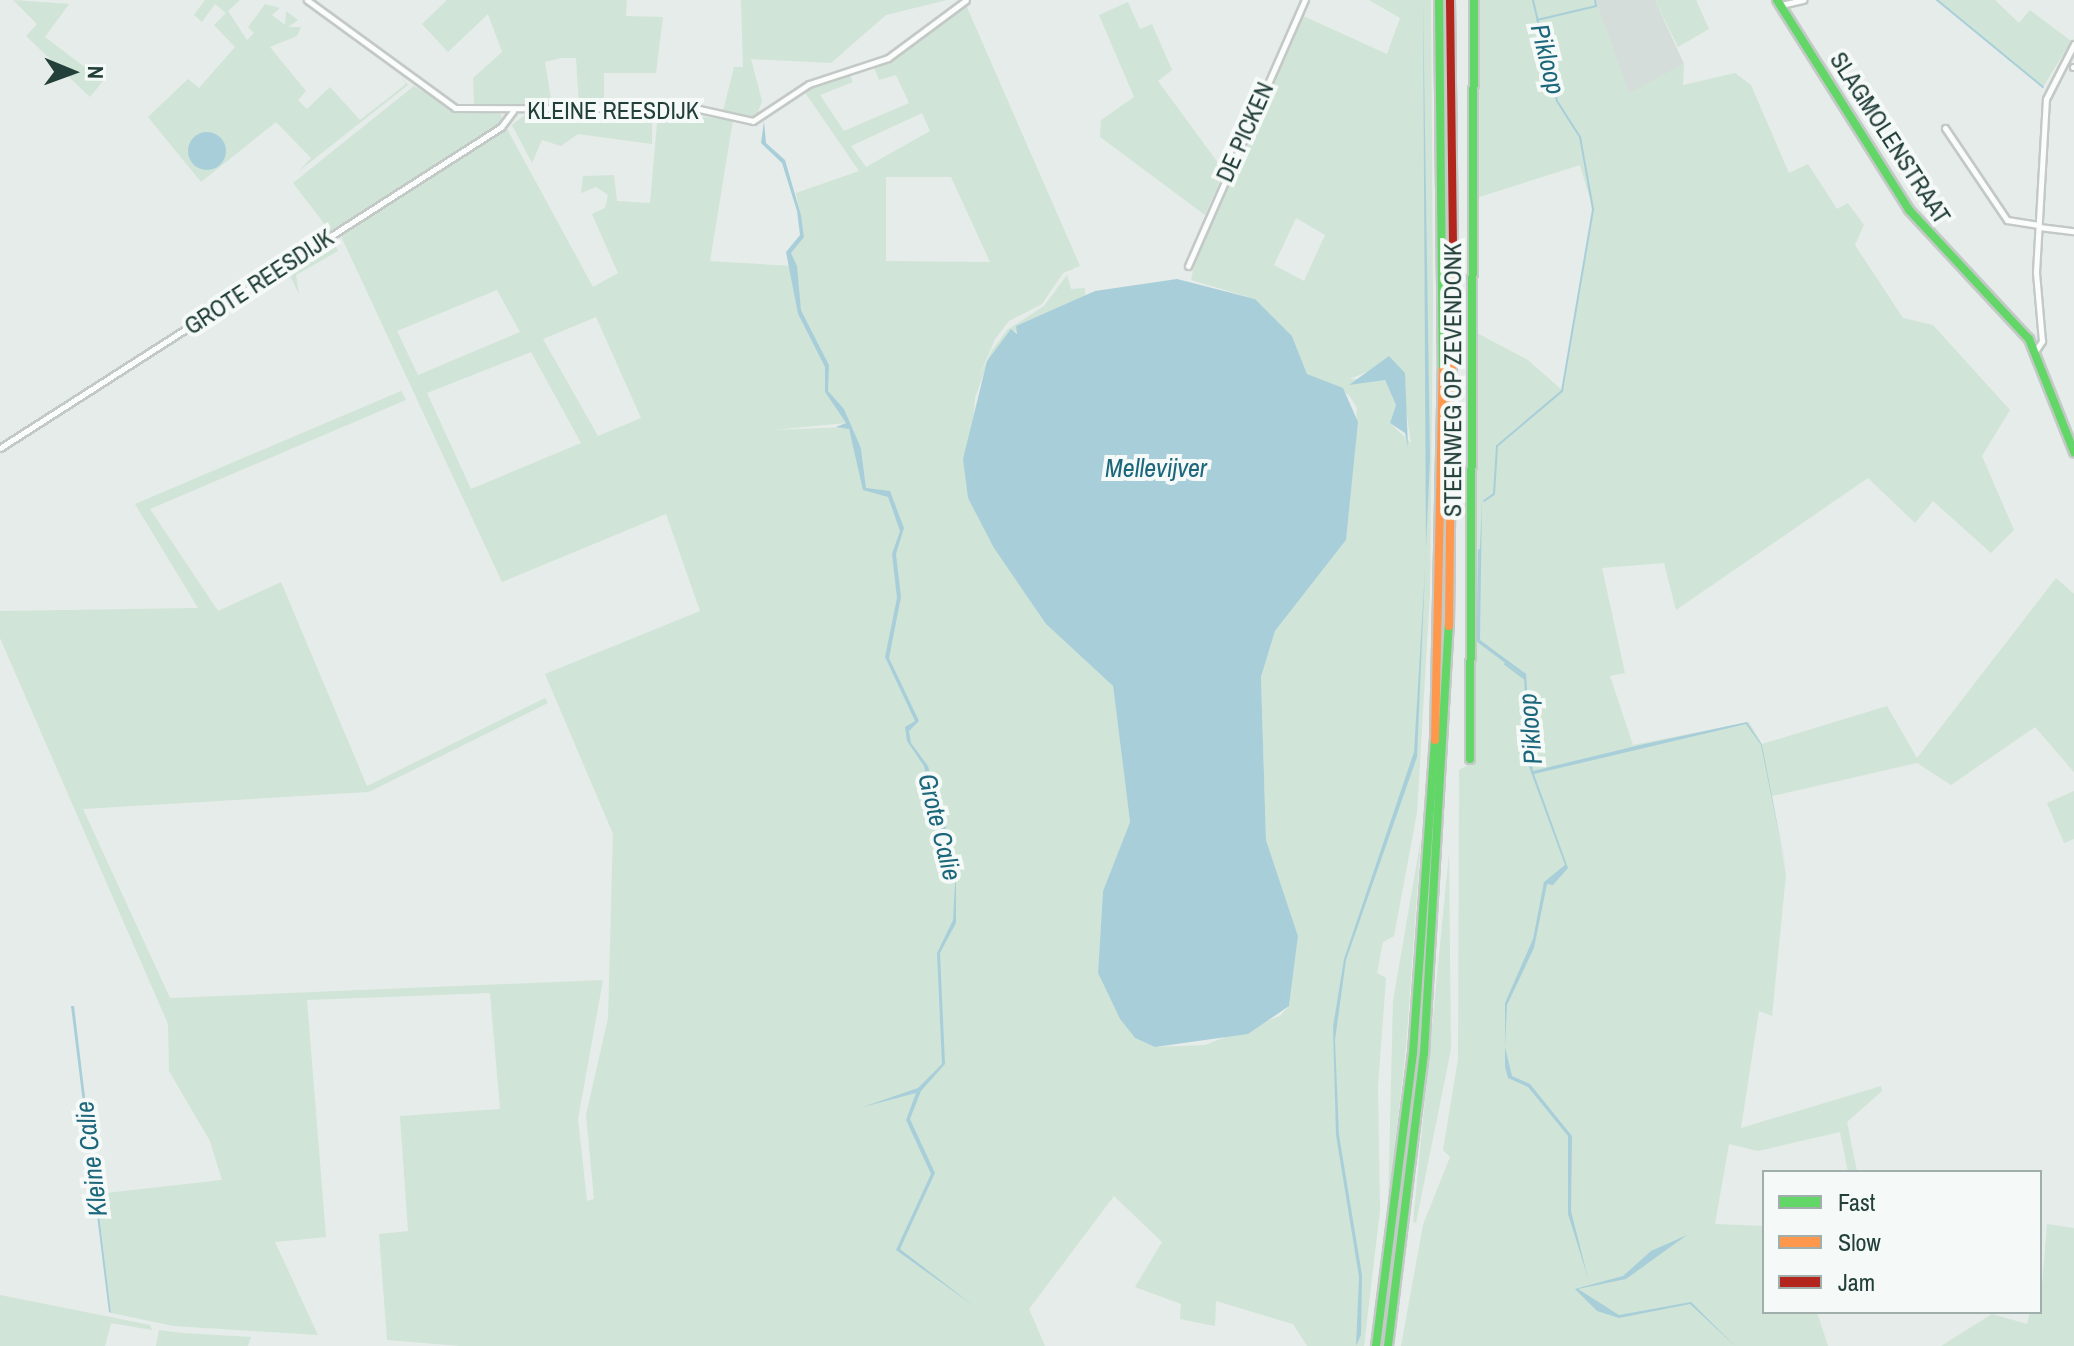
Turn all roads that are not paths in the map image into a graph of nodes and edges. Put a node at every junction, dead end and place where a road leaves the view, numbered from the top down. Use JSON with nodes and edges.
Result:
{"nodes":[{"id":1,"x":307,"y":0,"type":"edge"},
{"id":2,"x":966,"y":0,"type":"edge"},
{"id":3,"x":1305,"y":0,"type":"edge"},
{"id":4,"x":1439,"y":0,"type":"edge"},
{"id":5,"x":1474,"y":0,"type":"edge"},
{"id":6,"x":1803,"y":0,"type":"edge"},
{"id":7,"x":1451,"y":1,"type":"edge"},
{"id":8,"x":1793,"y":1,"type":"edge"},
{"id":9,"x":1778,"y":2,"type":"edge"},
{"id":10,"x":2074,"y":44,"type":"edge"},
{"id":11,"x":513,"y":111,"type":"junction"},
{"id":12,"x":1945,"y":128,"type":"dead end"},
{"id":13,"x":2039,"y":226,"type":"junction"},
{"id":14,"x":2074,"y":231,"type":"edge"},
{"id":15,"x":1188,"y":266,"type":"dead end"},
{"id":16,"x":2036,"y":350,"type":"junction"},
{"id":17,"x":0,"y":448,"type":"edge"},
{"id":18,"x":2074,"y":452,"type":"edge"},
{"id":19,"x":1470,"y":759,"type":"dead end"},
{"id":20,"x":1376,"y":1346,"type":"edge"},
{"id":21,"x":1388,"y":1346,"type":"edge"}],
"edges":[{"from":1,"to":11,"type":"street","name":"KLEINE REESDIJK"},
{"from":2,"to":11,"type":"street","name":"KLEINE REESDIJK"},
{"from":3,"to":15,"type":"street","name":"DE PICKEN"},
{"from":4,"to":20,"type":"main road"},
{"from":5,"to":19,"type":"main road","name":"STEENWEG OP ZEVENDONK"},
{"from":6,"to":8,"type":"street"},
{"from":7,"to":21,"type":"main road"},
{"from":8,"to":9,"type":"street"},
{"from":9,"to":16,"type":"main road","name":"SLAGMOLENSTRAAT"},
{"from":10,"to":13,"type":"street"},
{"from":11,"to":17,"type":"street","name":"GROTE REESDIJK"},
{"from":12,"to":13,"type":"street"},
{"from":13,"to":14,"type":"street"},
{"from":13,"to":16,"type":"street"},
{"from":16,"to":18,"type":"main road","name":"SLAGMOLENSTRAAT"}]}
